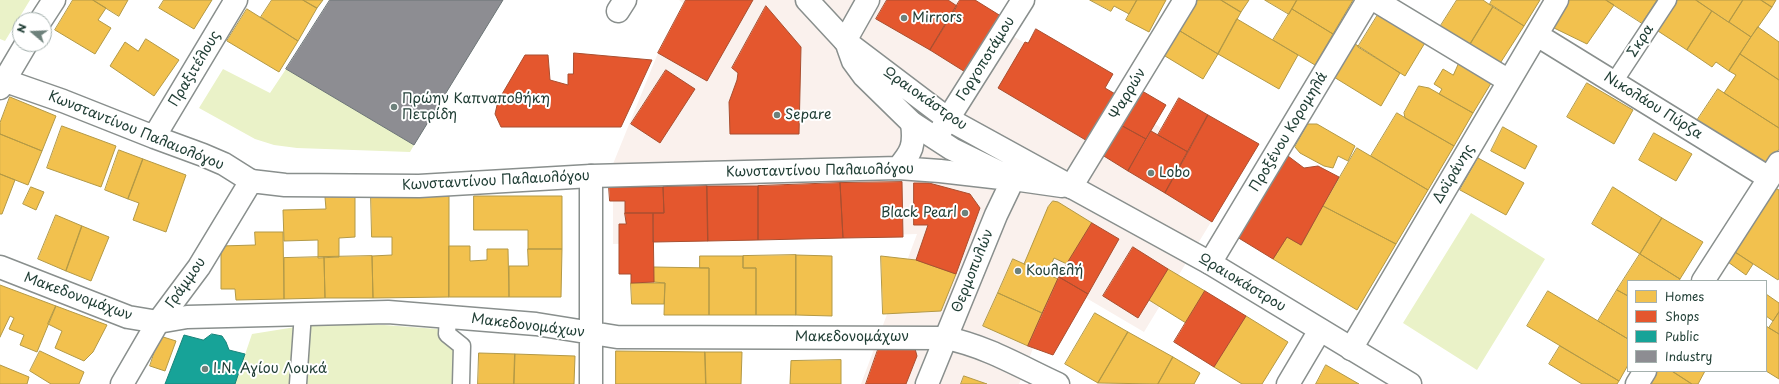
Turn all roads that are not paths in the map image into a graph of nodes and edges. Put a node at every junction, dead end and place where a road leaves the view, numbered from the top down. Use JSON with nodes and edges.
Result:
{"nodes":[{"id":1,"x":54,"y":0,"type":"edge"},
{"id":2,"x":236,"y":0,"type":"edge"},
{"id":3,"x":807,"y":0,"type":"edge"},
{"id":4,"x":868,"y":0,"type":"edge"},
{"id":5,"x":1023,"y":0,"type":"edge"},
{"id":6,"x":1185,"y":0,"type":"edge"},
{"id":7,"x":1368,"y":0,"type":"edge"},
{"id":8,"x":1374,"y":0,"type":"edge"},
{"id":9,"x":1557,"y":0,"type":"edge"},
{"id":10,"x":1668,"y":0,"type":"edge"},
{"id":11,"x":46,"y":12,"type":"edge"},
{"id":12,"x":1536,"y":35,"type":"junction"},
{"id":13,"x":845,"y":41,"type":"junction"},
{"id":14,"x":21,"y":52,"type":"edge"},
{"id":15,"x":1509,"y":82,"type":"junction"},
{"id":16,"x":1614,"y":82,"type":"junction"},
{"id":17,"x":1,"y":83,"type":"edge"},
{"id":18,"x":948,"y":119,"type":"junction"},
{"id":19,"x":912,"y":123,"type":"junction"},
{"id":20,"x":154,"y":137,"type":"junction"},
{"id":21,"x":936,"y":138,"type":"junction"},
{"id":22,"x":1023,"y":159,"type":"junction"},
{"id":23,"x":898,"y":168,"type":"junction"},
{"id":24,"x":1774,"y":170,"type":"edge"},
{"id":25,"x":591,"y":176,"type":"junction"},
{"id":26,"x":1013,"y":179,"type":"junction"},
{"id":27,"x":251,"y":181,"type":"junction"},
{"id":28,"x":1071,"y":188,"type":"junction"},
{"id":29,"x":1210,"y":263,"type":"junction"},
{"id":30,"x":0,"y":267,"type":"edge"},
{"id":31,"x":1704,"y":280,"type":"edge"},
{"id":32,"x":302,"y":313,"type":"junction"},
{"id":33,"x":448,"y":316,"type":"junction"},
{"id":34,"x":158,"y":322,"type":"junction"},
{"id":35,"x":1320,"y":330,"type":"junction"},
{"id":36,"x":590,"y":333,"type":"junction"},
{"id":37,"x":946,"y":338,"type":"junction"},
{"id":38,"x":1351,"y":349,"type":"junction"},
{"id":39,"x":1644,"y":372,"type":"edge"},
{"id":40,"x":122,"y":384,"type":"edge"},
{"id":41,"x":298,"y":384,"type":"edge"},
{"id":42,"x":462,"y":384,"type":"edge"},
{"id":43,"x":591,"y":384,"type":"edge"},
{"id":44,"x":927,"y":384,"type":"edge"},
{"id":45,"x":1058,"y":384,"type":"edge"},
{"id":46,"x":1288,"y":384,"type":"edge"},
{"id":47,"x":1410,"y":384,"type":"edge"},
{"id":48,"x":1637,"y":384,"type":"edge"}],
"edges":[{"from":1,"to":11,"type":"street"},
{"from":2,"to":20,"type":"street","name":"Πραξιτέλους"},
{"from":3,"to":13,"type":"street","name":"Ωραιοκάστρου"},
{"from":4,"to":13,"type":"street"},
{"from":5,"to":18,"type":"street","name":"Γοργοποτάμου"},
{"from":6,"to":28,"type":"street","name":"Ψαρρών"},
{"from":7,"to":29,"type":"street","name":"Προξένου Κορομηλά"},
{"from":8,"to":15,"type":"street"},
{"from":9,"to":12,"type":"street","name":"Δοϊράνης"},
{"from":10,"to":16,"type":"street","name":"Σκρα"},
{"from":12,"to":15,"type":"street","name":"Δοϊράνης"},
{"from":12,"to":16,"type":"street","name":"Νικολάου Πύρζα"},
{"from":13,"to":18,"type":"street","name":"Ωραιοκάστρου"},
{"from":13,"to":19,"type":"street","name":"Ωραιοκάστρου"},
{"from":14,"to":17,"type":"street"},
{"from":15,"to":38,"type":"street","name":"Δοϊράνης"},
{"from":16,"to":24,"type":"street","name":"Νικολάου Πύρζα"},
{"from":17,"to":20,"type":"street","name":"Κωνσταντίνου Παλαιολόγου"},
{"from":18,"to":21,"type":"street","name":"Γοργοποτάμου"},
{"from":18,"to":22,"type":"street","name":"Ωραιοκάστρου"},
{"from":19,"to":21,"type":"street","name":"Ωραιοκάστρου"},
{"from":19,"to":23,"type":"street"},
{"from":20,"to":27,"type":"street","name":"Κωνσταντίνου Παλαιολόγου"},
{"from":21,"to":26,"type":"street","name":"Ωραιοκάστρου"},
{"from":22,"to":26,"type":"street","name":"Θερμοπυλών"},
{"from":22,"to":28,"type":"street","name":"Ωραιοκάστρου"},
{"from":23,"to":25,"type":"street","name":"Κωνσταντίνου Παλαιολόγου"},
{"from":23,"to":26,"type":"street","name":"Κωνσταντίνου Παλαιολόγου"},
{"from":24,"to":31,"type":"street"},
{"from":25,"to":27,"type":"street","name":"Κωνσταντίνου Παλαιολόγου"},
{"from":25,"to":36,"type":"street"},
{"from":26,"to":28,"type":"street","name":"Ωραιοκάστρου"},
{"from":26,"to":37,"type":"street","name":"Θερμοπυλών"},
{"from":27,"to":34,"type":"street","name":"Γράμμου"},
{"from":28,"to":29,"type":"street","name":"Ωραιοκάστρου"},
{"from":29,"to":35,"type":"street","name":"Ωραιοκάστρου"},
{"from":30,"to":34,"type":"street","name":"Μακεδονομάχων"},
{"from":32,"to":33,"type":"street","name":"Μακεδονομάχων"},
{"from":32,"to":34,"type":"street","name":"Μακεδονομάχων"},
{"from":32,"to":41,"type":"street"},
{"from":33,"to":36,"type":"street","name":"Μακεδονομάχων"},
{"from":33,"to":42,"type":"street"},
{"from":34,"to":40,"type":"street","name":"Γράμμου"},
{"from":35,"to":38,"type":"street","name":"Ωραιοκάστρου"},
{"from":35,"to":46,"type":"street"},
{"from":36,"to":37,"type":"street","name":"Μακεδονομάχων"},
{"from":36,"to":43,"type":"street"},
{"from":37,"to":44,"type":"street","name":"Θερμοπυλών"},
{"from":37,"to":45,"type":"street","name":"Μακεδονομάχων"},
{"from":38,"to":47,"type":"street","name":"Ωραιοκάστρου"},
{"from":39,"to":48,"type":"street"}]}
